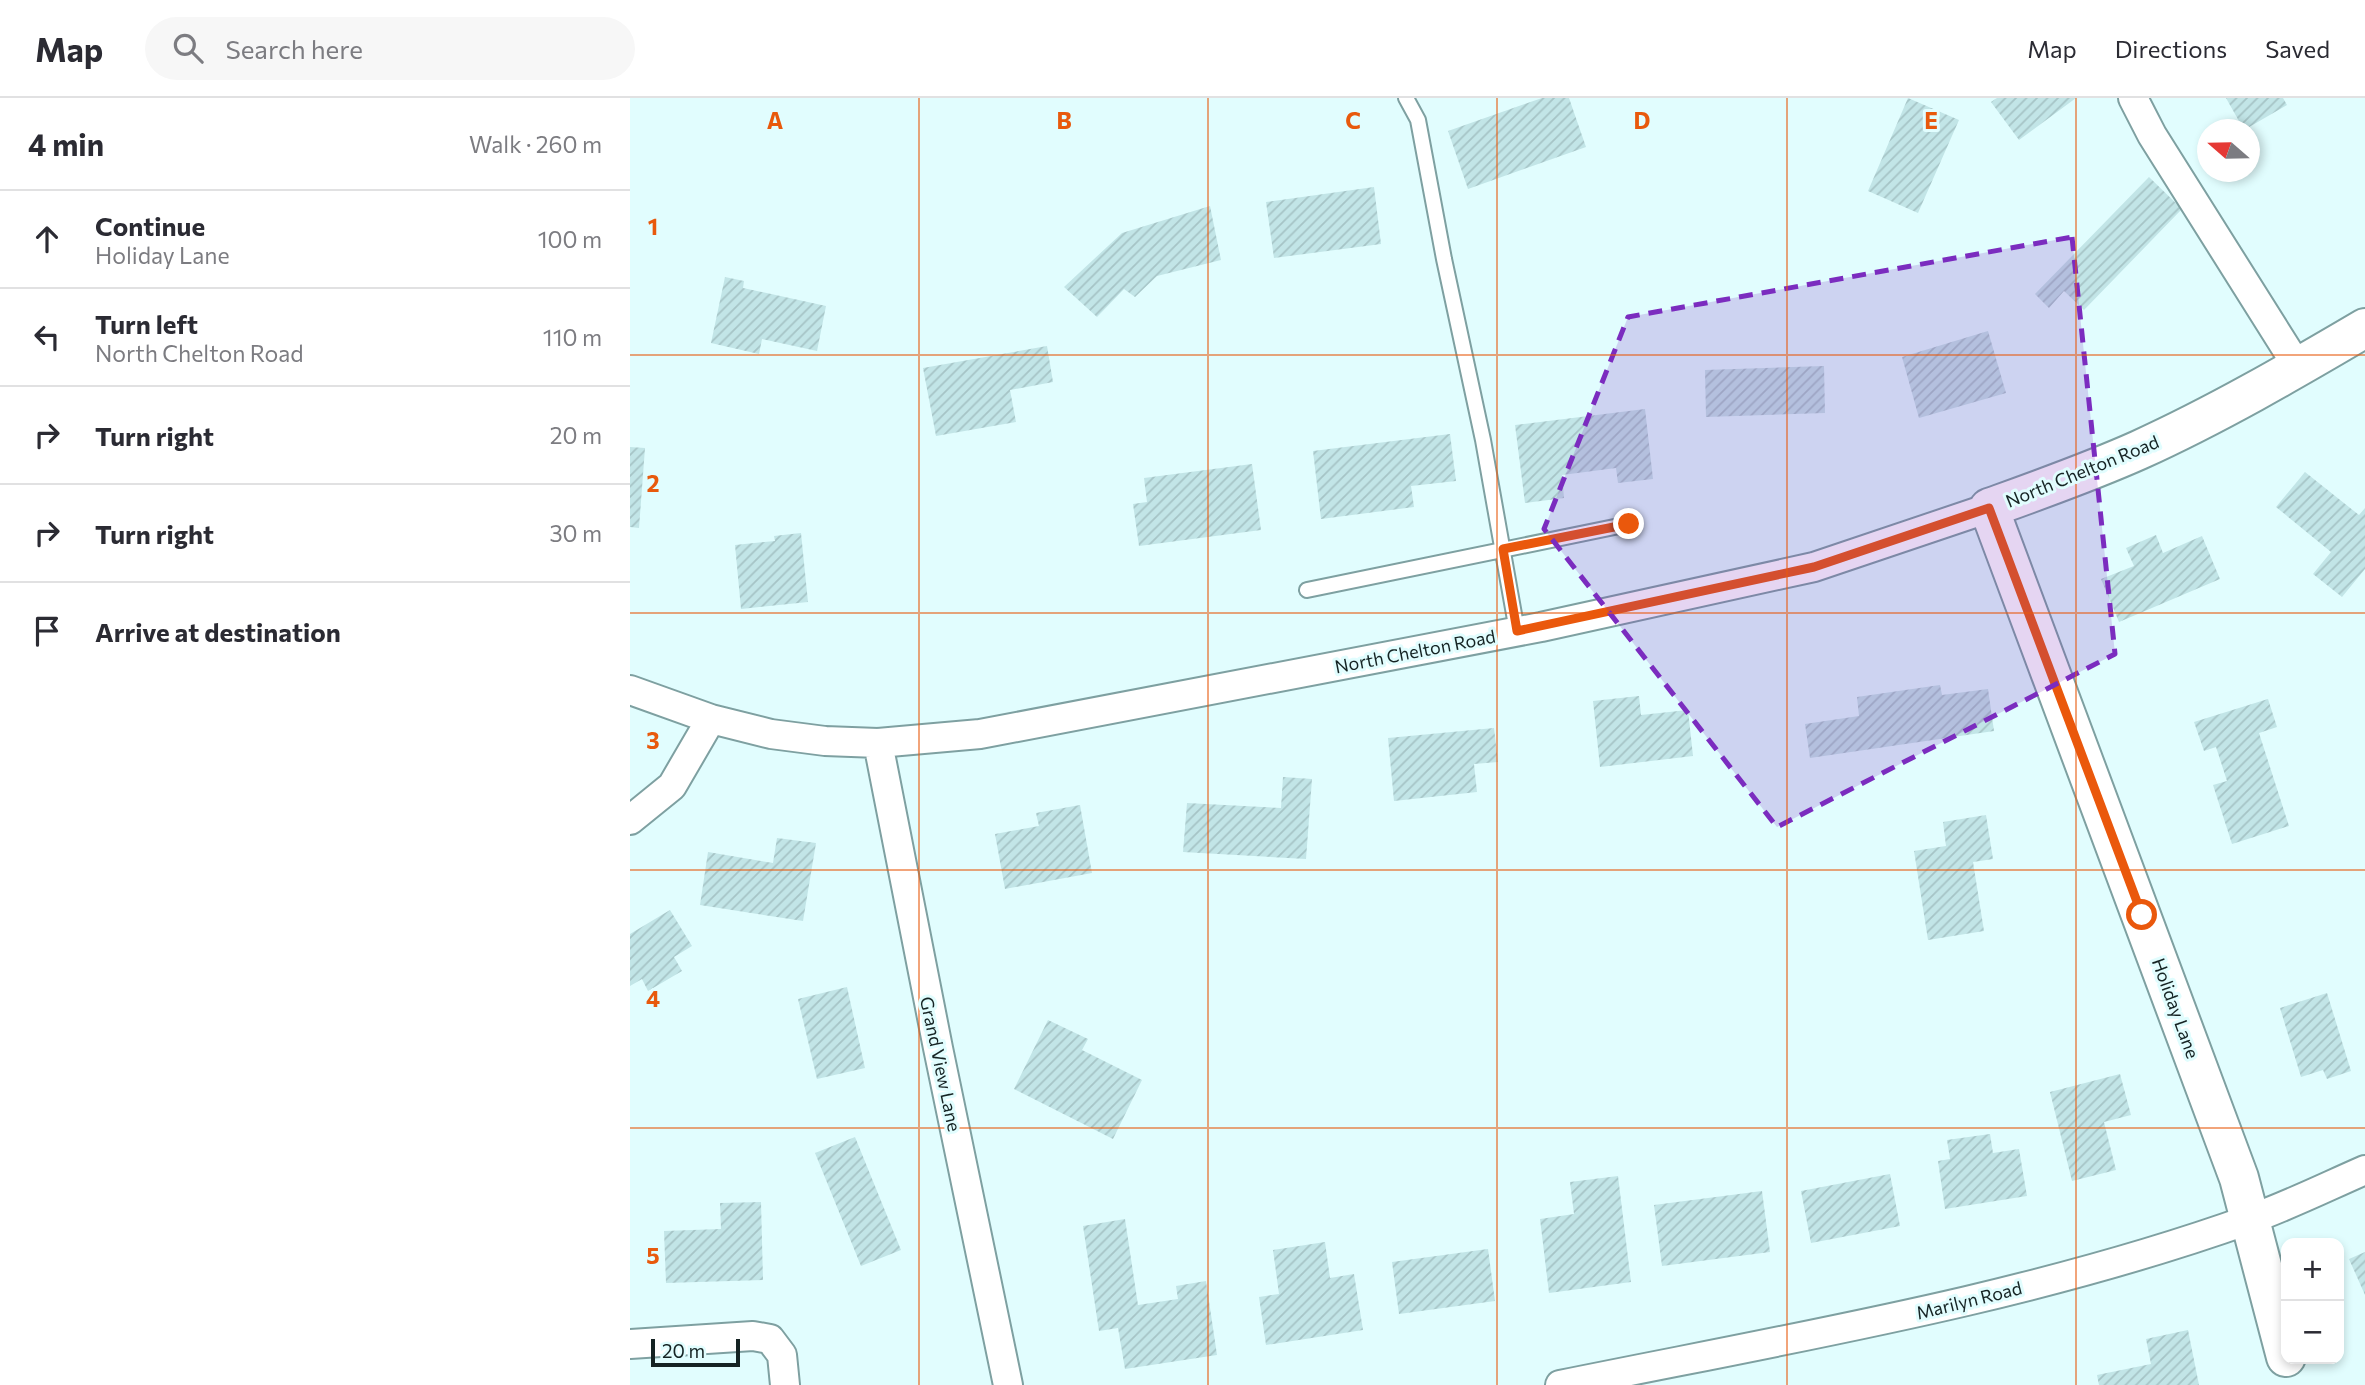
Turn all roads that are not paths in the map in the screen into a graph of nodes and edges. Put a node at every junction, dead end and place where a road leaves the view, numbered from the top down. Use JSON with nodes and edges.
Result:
{"nodes":[{"id":1,"x":1406,"y":98,"type":"edge"},
{"id":2,"x":2133,"y":98,"type":"edge"},
{"id":3,"x":2365,"y":328,"type":"edge"},
{"id":4,"x":2298,"y":367,"type":"junction"},
{"id":5,"x":1989,"y":508,"type":"junction"},
{"id":6,"x":1629,"y":524,"type":"dead end"},
{"id":7,"x":1503,"y":549,"type":"junction"},
{"id":8,"x":1307,"y":590,"type":"dead end"},
{"id":9,"x":1517,"y":631,"type":"junction"},
{"id":10,"x":630,"y":690,"type":"edge"},
{"id":11,"x":712,"y":719,"type":"junction"},
{"id":12,"x":878,"y":743,"type":"junction"},
{"id":13,"x":630,"y":820,"type":"edge"},
{"id":14,"x":2365,"y":1170,"type":"edge"},
{"id":15,"x":2250,"y":1219,"type":"junction"},
{"id":16,"x":2281,"y":1339,"type":"edge"},
{"id":17,"x":630,"y":1344,"type":"edge"},
{"id":18,"x":2288,"y":1364,"type":"edge"},
{"id":19,"x":785,"y":1385,"type":"edge"},
{"id":20,"x":1008,"y":1385,"type":"edge"},
{"id":21,"x":1560,"y":1385,"type":"edge"},
{"id":22,"x":2294,"y":1385,"type":"edge"}],
"edges":[{"from":1,"to":7,"type":"lane"},
{"from":2,"to":4,"type":"street"},
{"from":3,"to":4,"type":"street","name":"North Chelton Road"},
{"from":4,"to":5,"type":"street","name":"North Chelton Road"},
{"from":5,"to":9,"type":"street","name":"North Chelton Road"},
{"from":5,"to":15,"type":"street","name":"Holiday Lane"},
{"from":6,"to":7,"type":"lane"},
{"from":7,"to":8,"type":"lane"},
{"from":7,"to":9,"type":"lane"},
{"from":9,"to":12,"type":"street","name":"North Chelton Road"},
{"from":10,"to":11,"type":"street","name":"North Chelton Road"},
{"from":11,"to":12,"type":"street","name":"North Chelton Road"},
{"from":11,"to":13,"type":"street"},
{"from":12,"to":20,"type":"street","name":"Grand View Lane"},
{"from":14,"to":15,"type":"street","name":"Marilyn Road"},
{"from":15,"to":16,"type":"street","name":"Holiday Lane"},
{"from":15,"to":21,"type":"street","name":"Marilyn Road"},
{"from":17,"to":19,"type":"street"},
{"from":18,"to":22,"type":"street","name":"Holiday Lane"}]}
